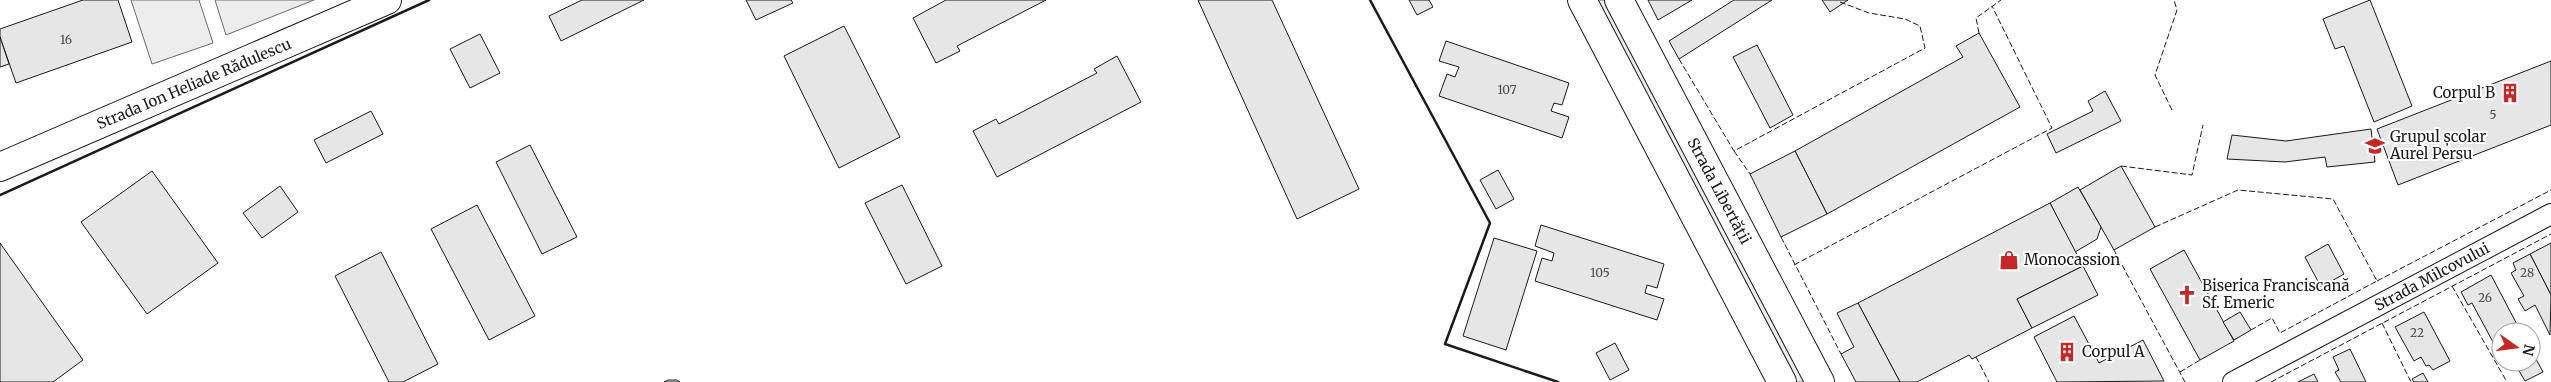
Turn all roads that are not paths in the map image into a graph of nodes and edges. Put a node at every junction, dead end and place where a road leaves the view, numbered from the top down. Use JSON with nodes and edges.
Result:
{"nodes":[{"id":1,"x":387,"y":0,"type":"edge"},
{"id":2,"x":1582,"y":0,"type":"edge"},
{"id":3,"x":1618,"y":0,"type":"edge"},
{"id":4,"x":0,"y":167,"type":"edge"},
{"id":5,"x":2551,"y":214,"type":"edge"},
{"id":6,"x":1782,"y":382,"type":"edge"},
{"id":7,"x":1820,"y":382,"type":"edge"},
{"id":8,"x":2233,"y":382,"type":"edge"}],
"edges":[{"from":1,"to":4,"type":"main road","name":"Strada Ion Heliade Rădulescu"},
{"from":2,"to":6,"type":"main road"},
{"from":3,"to":7,"type":"main road","name":"Strada Libertății"},
{"from":5,"to":8,"type":"street","name":"Strada Milcovului"}]}
